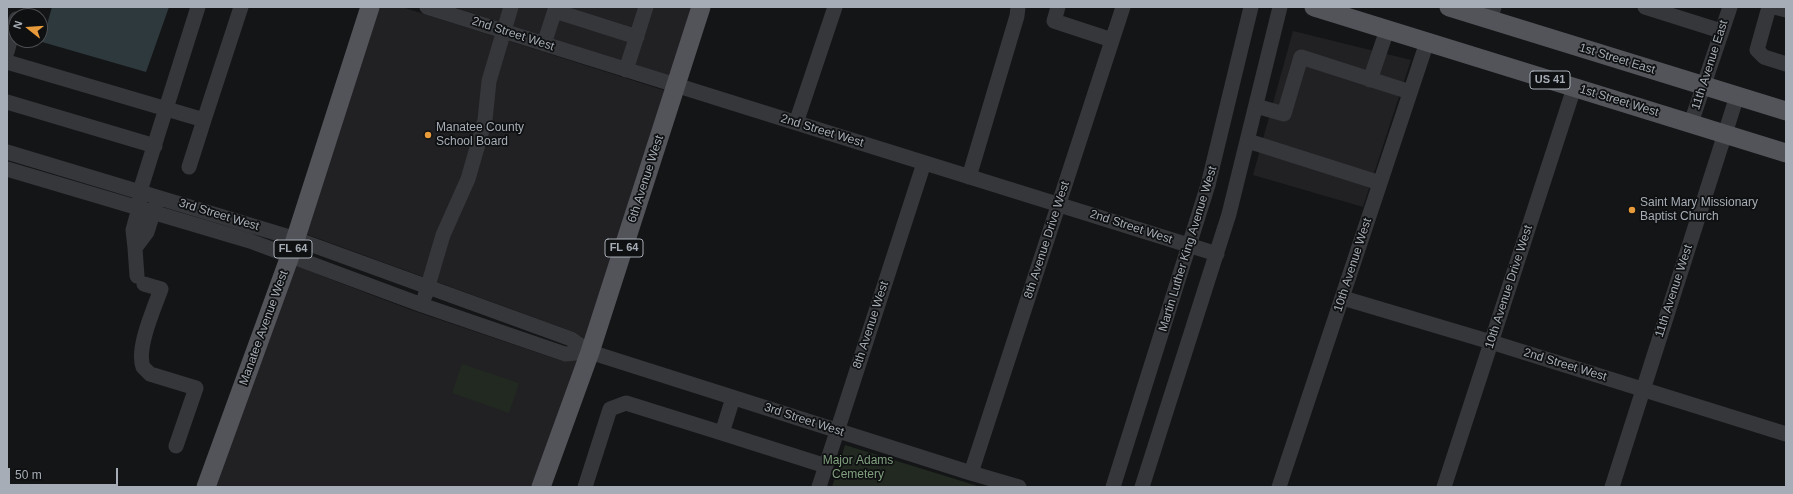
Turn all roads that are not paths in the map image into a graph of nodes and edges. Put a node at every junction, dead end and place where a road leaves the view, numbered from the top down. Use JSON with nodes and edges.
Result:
{"nodes":[{"id":1,"x":198,"y":7,"type":"edge"},
{"id":2,"x":241,"y":7,"type":"edge"},
{"id":3,"x":370,"y":7,"type":"edge"},
{"id":4,"x":427,"y":7,"type":"edge"},
{"id":5,"x":512,"y":7,"type":"edge"},
{"id":6,"x":646,"y":7,"type":"edge"},
{"id":7,"x":701,"y":7,"type":"edge"},
{"id":8,"x":835,"y":7,"type":"edge"},
{"id":9,"x":1018,"y":7,"type":"edge"},
{"id":10,"x":1058,"y":7,"type":"edge"},
{"id":11,"x":1123,"y":7,"type":"edge"},
{"id":12,"x":1251,"y":7,"type":"edge"},
{"id":13,"x":1280,"y":7,"type":"edge"},
{"id":14,"x":1314,"y":7,"type":"edge"},
{"id":15,"x":1449,"y":7,"type":"edge"},
{"id":16,"x":1645,"y":7,"type":"edge"},
{"id":17,"x":1730,"y":7,"type":"edge"},
{"id":18,"x":1769,"y":7,"type":"edge"},
{"id":19,"x":1774,"y":7,"type":"edge"},
{"id":20,"x":556,"y":9,"type":"edge"},
{"id":21,"x":1786,"y":10,"type":"edge"},
{"id":22,"x":1492,"y":13,"type":"edge"},
{"id":23,"x":1386,"y":30,"type":"junction"},
{"id":24,"x":503,"y":31,"type":"junction"},
{"id":25,"x":1720,"y":31,"type":"junction"},
{"id":26,"x":637,"y":37,"type":"junction"},
{"id":27,"x":1112,"y":40,"type":"junction"},
{"id":28,"x":1426,"y":42,"type":"junction"},
{"id":29,"x":544,"y":44,"type":"junction"},
{"id":30,"x":7,"y":62,"type":"edge"},
{"id":31,"x":1786,"y":64,"type":"edge"},
{"id":32,"x":626,"y":70,"type":"junction"},
{"id":33,"x":1370,"y":80,"type":"junction"},
{"id":34,"x":1703,"y":85,"type":"junction"},
{"id":35,"x":677,"y":86,"type":"junction"},
{"id":36,"x":1574,"y":88,"type":"junction"},
{"id":37,"x":1410,"y":92,"type":"junction"},
{"id":38,"x":1737,"y":96,"type":"junction"},
{"id":39,"x":7,"y":102,"type":"edge"},
{"id":40,"x":1256,"y":106,"type":"junction"},
{"id":41,"x":166,"y":108,"type":"junction"},
{"id":42,"x":1786,"y":111,"type":"edge"},
{"id":43,"x":204,"y":120,"type":"junction"},
{"id":44,"x":796,"y":123,"type":"junction"},
{"id":45,"x":1691,"y":123,"type":"junction"},
{"id":46,"x":1725,"y":134,"type":"junction"},
{"id":47,"x":1248,"y":141,"type":"junction"},
{"id":48,"x":155,"y":146,"type":"junction"},
{"id":49,"x":7,"y":152,"type":"edge"},
{"id":50,"x":1786,"y":153,"type":"edge"},
{"id":51,"x":924,"y":163,"type":"junction"},
{"id":52,"x":189,"y":167,"type":"dead end"},
{"id":53,"x":7,"y":169,"type":"edge"},
{"id":54,"x":969,"y":177,"type":"junction"},
{"id":55,"x":1380,"y":183,"type":"junction"},
{"id":56,"x":140,"y":191,"type":"junction"},
{"id":57,"x":158,"y":197,"type":"junction"},
{"id":58,"x":1059,"y":204,"type":"junction"},
{"id":59,"x":139,"y":208,"type":"junction"},
{"id":60,"x":154,"y":212,"type":"junction"},
{"id":61,"x":1190,"y":246,"type":"junction"},
{"id":62,"x":293,"y":247,"type":"junction"},
{"id":63,"x":135,"y":248,"type":"junction"},
{"id":64,"x":1217,"y":254,"type":"junction"},
{"id":65,"x":428,"y":286,"type":"junction"},
{"id":66,"x":1343,"y":298,"type":"junction"},
{"id":67,"x":422,"y":305,"type":"junction"},
{"id":68,"x":1491,"y":342,"type":"junction"},
{"id":69,"x":590,"y":352,"type":"junction"},
{"id":70,"x":1643,"y":390,"type":"junction"},
{"id":71,"x":733,"y":398,"type":"junction"},
{"id":72,"x":837,"y":431,"type":"junction"},
{"id":73,"x":722,"y":433,"type":"junction"},
{"id":74,"x":1786,"y":434,"type":"edge"},
{"id":75,"x":176,"y":446,"type":"dead end"},
{"id":76,"x":826,"y":466,"type":"junction"},
{"id":77,"x":971,"y":473,"type":"junction"},
{"id":78,"x":206,"y":487,"type":"edge"},
{"id":79,"x":541,"y":487,"type":"edge"},
{"id":80,"x":585,"y":487,"type":"edge"},
{"id":81,"x":819,"y":487,"type":"edge"},
{"id":82,"x":1019,"y":487,"type":"edge"},
{"id":83,"x":1112,"y":487,"type":"edge"},
{"id":84,"x":1142,"y":487,"type":"edge"},
{"id":85,"x":1279,"y":487,"type":"edge"},
{"id":86,"x":1444,"y":487,"type":"edge"},
{"id":87,"x":1612,"y":487,"type":"edge"}],
"edges":[{"from":1,"to":41,"type":"street"},
{"from":2,"to":43,"type":"street"},
{"from":3,"to":62,"type":"main road","name":"Manatee Avenue West","number":"FL 64"},
{"from":4,"to":24,"type":"street","name":"2nd Street West"},
{"from":5,"to":24,"type":"street"},
{"from":6,"to":26,"type":"street"},
{"from":7,"to":35,"type":"main road","name":"6th Avenue West","number":"FL 64"},
{"from":8,"to":44,"type":"street"},
{"from":9,"to":54,"type":"street"},
{"from":10,"to":27,"type":"street"},
{"from":11,"to":27,"type":"street","name":"8th Avenue Drive West"},
{"from":12,"to":61,"type":"street","name":"Martin Luther King Avenue West"},
{"from":13,"to":40,"type":"street"},
{"from":14,"to":23,"type":"main road","name":"1st Street West","number":"US 41"},
{"from":15,"to":22,"type":"main road","name":"1st Street East"},
{"from":16,"to":25,"type":"street"},
{"from":17,"to":25,"type":"street","name":"11th Avenue East"},
{"from":18,"to":31,"type":"street"},
{"from":19,"to":21,"type":"street"},
{"from":20,"to":26,"type":"street"},
{"from":20,"to":29,"type":"street"},
{"from":22,"to":34,"type":"main road","name":"1st Street East"},
{"from":23,"to":28,"type":"main road","name":"1st Street West","number":"US 41"},
{"from":23,"to":33,"type":"street"},
{"from":24,"to":29,"type":"street","name":"2nd Street West"},
{"from":24,"to":65,"type":"street"},
{"from":25,"to":34,"type":"street","name":"11th Avenue East"},
{"from":26,"to":32,"type":"street"},
{"from":27,"to":58,"type":"street","name":"8th Avenue Drive West"},
{"from":28,"to":36,"type":"main road","name":"1st Street West","number":"US 41"},
{"from":28,"to":37,"type":"street","name":"10th Avenue West"},
{"from":29,"to":32,"type":"street","name":"2nd Street West"},
{"from":30,"to":41,"type":"street"},
{"from":32,"to":35,"type":"street","name":"2nd Street West"},
{"from":33,"to":37,"type":"street"},
{"from":33,"to":40,"type":"street"},
{"from":34,"to":38,"type":"main road","name":"1st Street East"},
{"from":34,"to":45,"type":"street","name":"11th Avenue East"},
{"from":35,"to":44,"type":"street","name":"2nd Street West"},
{"from":35,"to":69,"type":"main road","name":"6th Avenue West","number":"FL 64"},
{"from":36,"to":45,"type":"main road","name":"1st Street West","number":"US 41"},
{"from":36,"to":68,"type":"street","name":"10th Avenue Drive West"},
{"from":37,"to":55,"type":"street","name":"10th Avenue West"},
{"from":38,"to":42,"type":"main road","name":"1st Street East"},
{"from":38,"to":46,"type":"street","name":"11th Avenue West"},
{"from":39,"to":48,"type":"street"},
{"from":40,"to":47,"type":"street"},
{"from":41,"to":43,"type":"street"},
{"from":41,"to":48,"type":"street"},
{"from":43,"to":52,"type":"street"},
{"from":44,"to":51,"type":"street","name":"2nd Street West"},
{"from":45,"to":46,"type":"main road","name":"1st Street West","number":"US 41"},
{"from":46,"to":50,"type":"main road","name":"1st Street West","number":"US 41"},
{"from":46,"to":70,"type":"street","name":"11th Avenue West"},
{"from":47,"to":55,"type":"street"},
{"from":47,"to":64,"type":"street"},
{"from":48,"to":56,"type":"street"},
{"from":49,"to":56,"type":"street","name":"3rd Street West"},
{"from":51,"to":54,"type":"street","name":"2nd Street West"},
{"from":51,"to":72,"type":"street","name":"8th Avenue West"},
{"from":53,"to":59,"type":"street","name":"3rd Street West"},
{"from":54,"to":58,"type":"street","name":"2nd Street West"},
{"from":55,"to":66,"type":"street","name":"10th Avenue West"},
{"from":56,"to":57,"type":"street","name":"3rd Street West"},
{"from":56,"to":59,"type":"street"},
{"from":57,"to":60,"type":"street"},
{"from":57,"to":62,"type":"street","name":"3rd Street West"},
{"from":58,"to":61,"type":"street","name":"2nd Street West"},
{"from":58,"to":77,"type":"street","name":"8th Avenue Drive West"},
{"from":59,"to":60,"type":"street","name":"3rd Street West"},
{"from":59,"to":63,"type":"street"},
{"from":60,"to":62,"type":"street","name":"3rd Street West"},
{"from":60,"to":63,"type":"street"},
{"from":61,"to":64,"type":"street","name":"2nd Street West"},
{"from":61,"to":83,"type":"street","name":"Martin Luther King Avenue West"},
{"from":62,"to":65,"type":"street","name":"3rd Street West"},
{"from":62,"to":67,"type":"street","name":"3rd Street West"},
{"from":62,"to":78,"type":"main road","name":"Manatee Avenue West","number":"FL 64"},
{"from":63,"to":75,"type":"street"},
{"from":64,"to":84,"type":"street"},
{"from":65,"to":67,"type":"street"},
{"from":65,"to":69,"type":"street","name":"3rd Street West"},
{"from":66,"to":68,"type":"street","name":"2nd Street West"},
{"from":66,"to":85,"type":"street","name":"10th Avenue West"},
{"from":67,"to":69,"type":"street","name":"3rd Street West"},
{"from":68,"to":70,"type":"street","name":"2nd Street West"},
{"from":68,"to":86,"type":"street","name":"10th Avenue Drive West"},
{"from":69,"to":71,"type":"street","name":"3rd Street West"},
{"from":69,"to":79,"type":"main road","name":"6th Avenue West","number":"FL 64"},
{"from":70,"to":74,"type":"street","name":"2nd Street West"},
{"from":70,"to":87,"type":"street","name":"11th Avenue West"},
{"from":71,"to":72,"type":"street","name":"3rd Street West"},
{"from":71,"to":73,"type":"street"},
{"from":72,"to":76,"type":"street","name":"8th Avenue West"},
{"from":72,"to":77,"type":"street","name":"3rd Street West"},
{"from":73,"to":76,"type":"street"},
{"from":73,"to":80,"type":"street"},
{"from":76,"to":81,"type":"street","name":"8th Avenue West"},
{"from":77,"to":82,"type":"street","name":"3rd Street West"}]}
